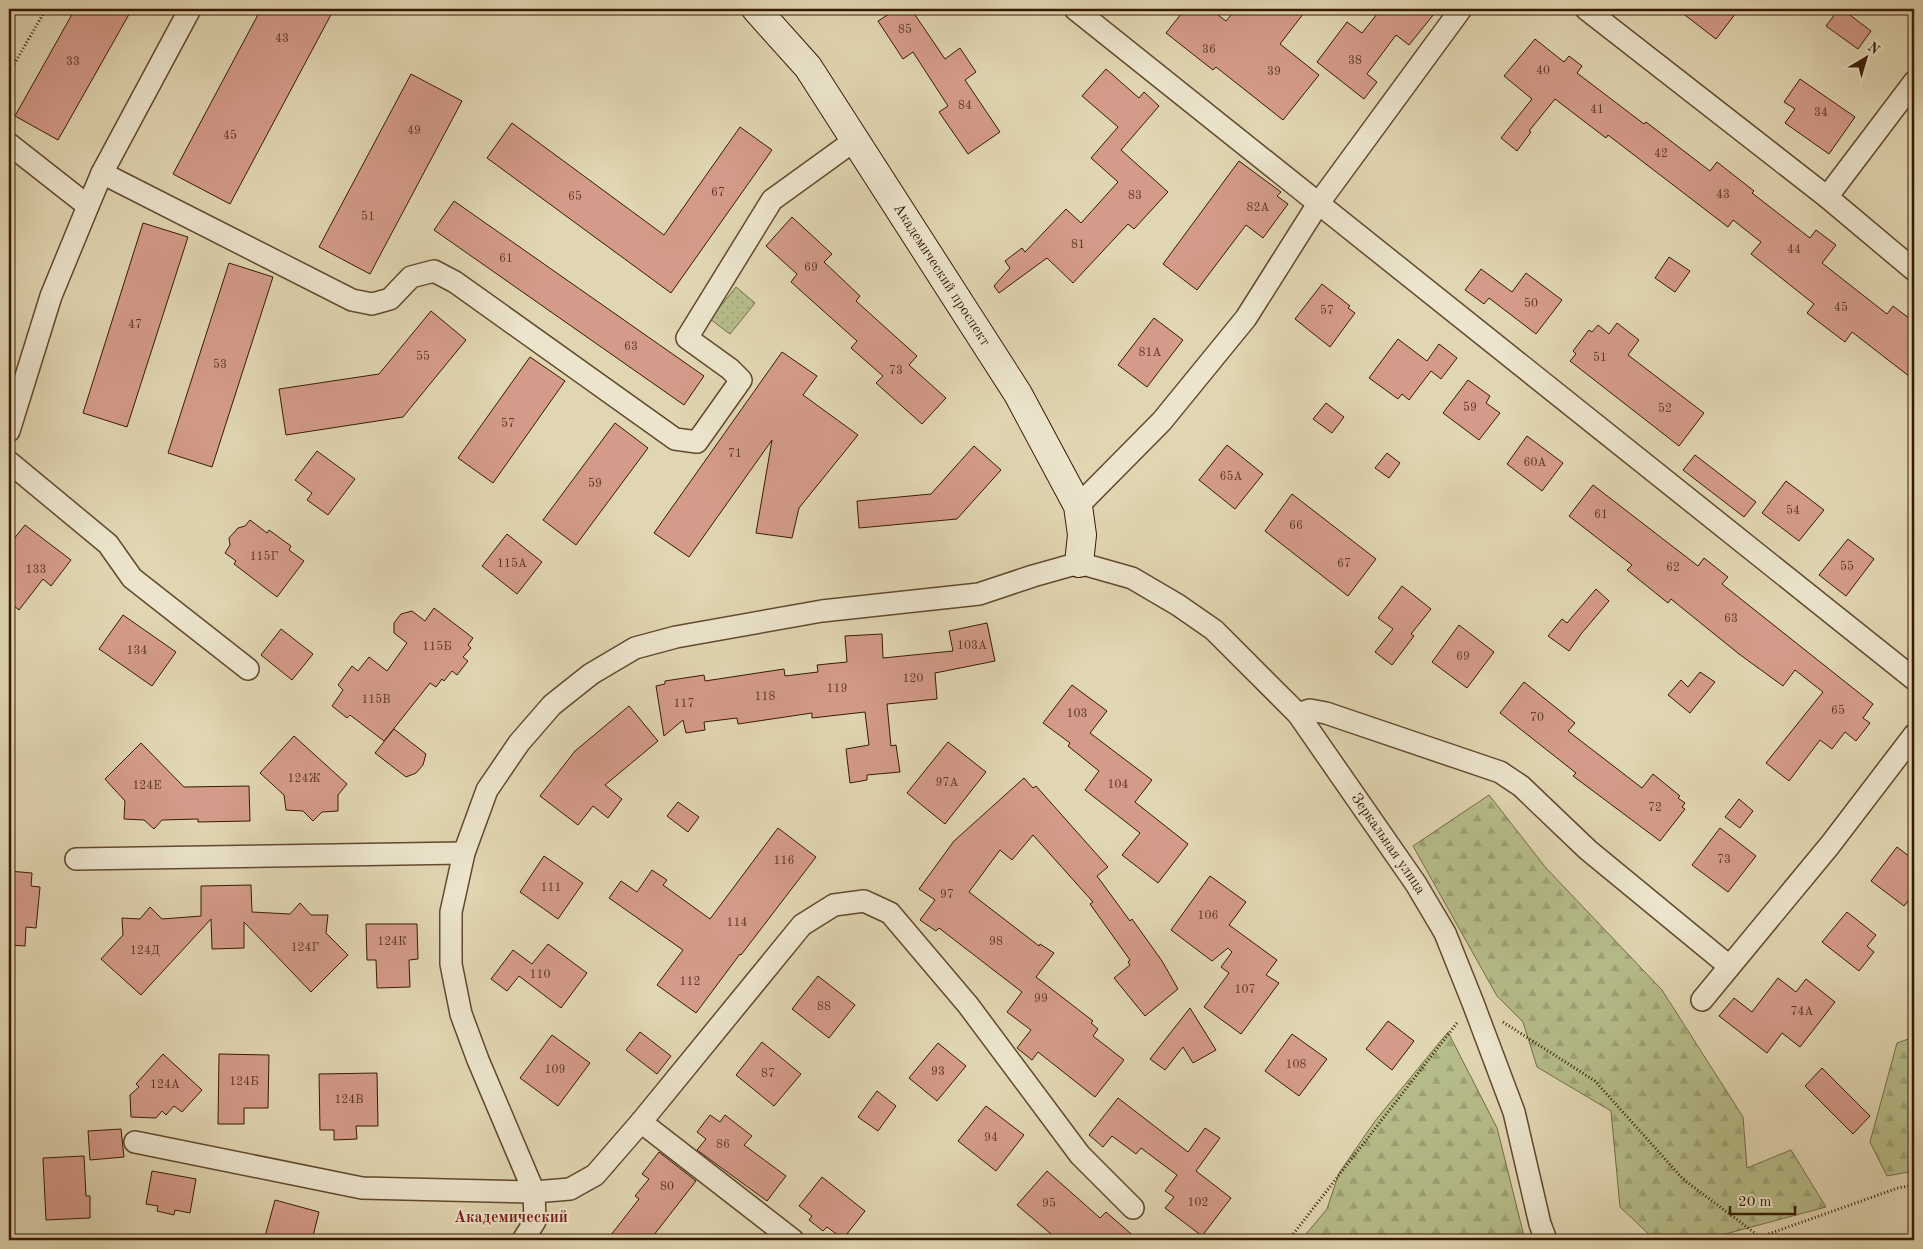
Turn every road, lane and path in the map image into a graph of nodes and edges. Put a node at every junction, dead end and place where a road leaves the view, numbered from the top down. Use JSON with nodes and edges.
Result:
{"nodes":[{"id":1,"x":46,"y":9,"type":"edge"},
{"id":2,"x":190,"y":9,"type":"edge"},
{"id":3,"x":757,"y":9,"type":"edge"},
{"id":4,"x":1075,"y":9,"type":"edge"},
{"id":5,"x":1461,"y":9,"type":"edge"},
{"id":6,"x":1586,"y":9,"type":"edge"},
{"id":7,"x":9,"y":73,"type":"edge"},
{"id":8,"x":1914,"y":82,"type":"edge"},
{"id":9,"x":855,"y":140,"type":"junction"},
{"id":10,"x":9,"y":144,"type":"edge"},
{"id":11,"x":102,"y":173,"type":"junction"},
{"id":12,"x":1827,"y":197,"type":"junction"},
{"id":13,"x":1318,"y":204,"type":"junction"},
{"id":14,"x":88,"y":206,"type":"junction"},
{"id":15,"x":1914,"y":270,"type":"edge"},
{"id":16,"x":9,"y":432,"type":"edge"},
{"id":17,"x":9,"y":462,"type":"edge"},
{"id":18,"x":1078,"y":506,"type":"junction"},
{"id":19,"x":1079,"y":564,"type":"junction"},
{"id":20,"x":248,"y":669,"type":"dead end"},
{"id":21,"x":1914,"y":679,"type":"edge"},
{"id":22,"x":1298,"y":714,"type":"junction"},
{"id":23,"x":1914,"y":735,"type":"edge"},
{"id":24,"x":464,"y":853,"type":"junction"},
{"id":25,"x":76,"y":859,"type":"dead end"},
{"id":26,"x":1728,"y":966,"type":"junction"},
{"id":27,"x":1702,"y":1000,"type":"dead end"},
{"id":28,"x":1473,"y":1003,"type":"junction"},
{"id":29,"x":642,"y":1122,"type":"junction"},
{"id":30,"x":135,"y":1142,"type":"dead end"},
{"id":31,"x":1914,"y":1185,"type":"edge"},
{"id":32,"x":534,"y":1192,"type":"junction"},
{"id":33,"x":1133,"y":1208,"type":"dead end"},
{"id":34,"x":1292,"y":1238,"type":"edge"},
{"id":35,"x":523,"y":1240,"type":"edge"},
{"id":36,"x":793,"y":1240,"type":"edge"},
{"id":37,"x":1546,"y":1240,"type":"edge"}],
"edges":[{"from":1,"to":7,"type":"path"},
{"from":2,"to":11,"type":"street"},
{"from":3,"to":9,"type":"street","name":"Академический проспект"},
{"from":4,"to":13,"type":"street"},
{"from":5,"to":13,"type":"street"},
{"from":6,"to":12,"type":"street"},
{"from":8,"to":12,"type":"street"},
{"from":9,"to":11,"type":"street"},
{"from":9,"to":18,"type":"street","name":"Академический проспект"},
{"from":10,"to":14,"type":"street"},
{"from":11,"to":14,"type":"street"},
{"from":12,"to":15,"type":"street"},
{"from":13,"to":18,"type":"street"},
{"from":13,"to":21,"type":"street"},
{"from":14,"to":16,"type":"street"},
{"from":17,"to":20,"type":"street"},
{"from":18,"to":19,"type":"street","name":"Академический проспект"},
{"from":19,"to":22,"type":"street","name":"Зеркальная улица"},
{"from":19,"to":24,"type":"street"},
{"from":22,"to":26,"type":"street"},
{"from":22,"to":28,"type":"street","name":"Зеркальная улица"},
{"from":23,"to":26,"type":"street"},
{"from":24,"to":25,"type":"street"},
{"from":24,"to":32,"type":"street"},
{"from":26,"to":27,"type":"street"},
{"from":28,"to":31,"type":"path"},
{"from":28,"to":34,"type":"path"},
{"from":28,"to":37,"type":"street","name":"Зеркальная улица"},
{"from":29,"to":32,"type":"street"},
{"from":29,"to":33,"type":"street"},
{"from":29,"to":36,"type":"street"},
{"from":30,"to":32,"type":"street"},
{"from":32,"to":35,"type":"street"}]}
